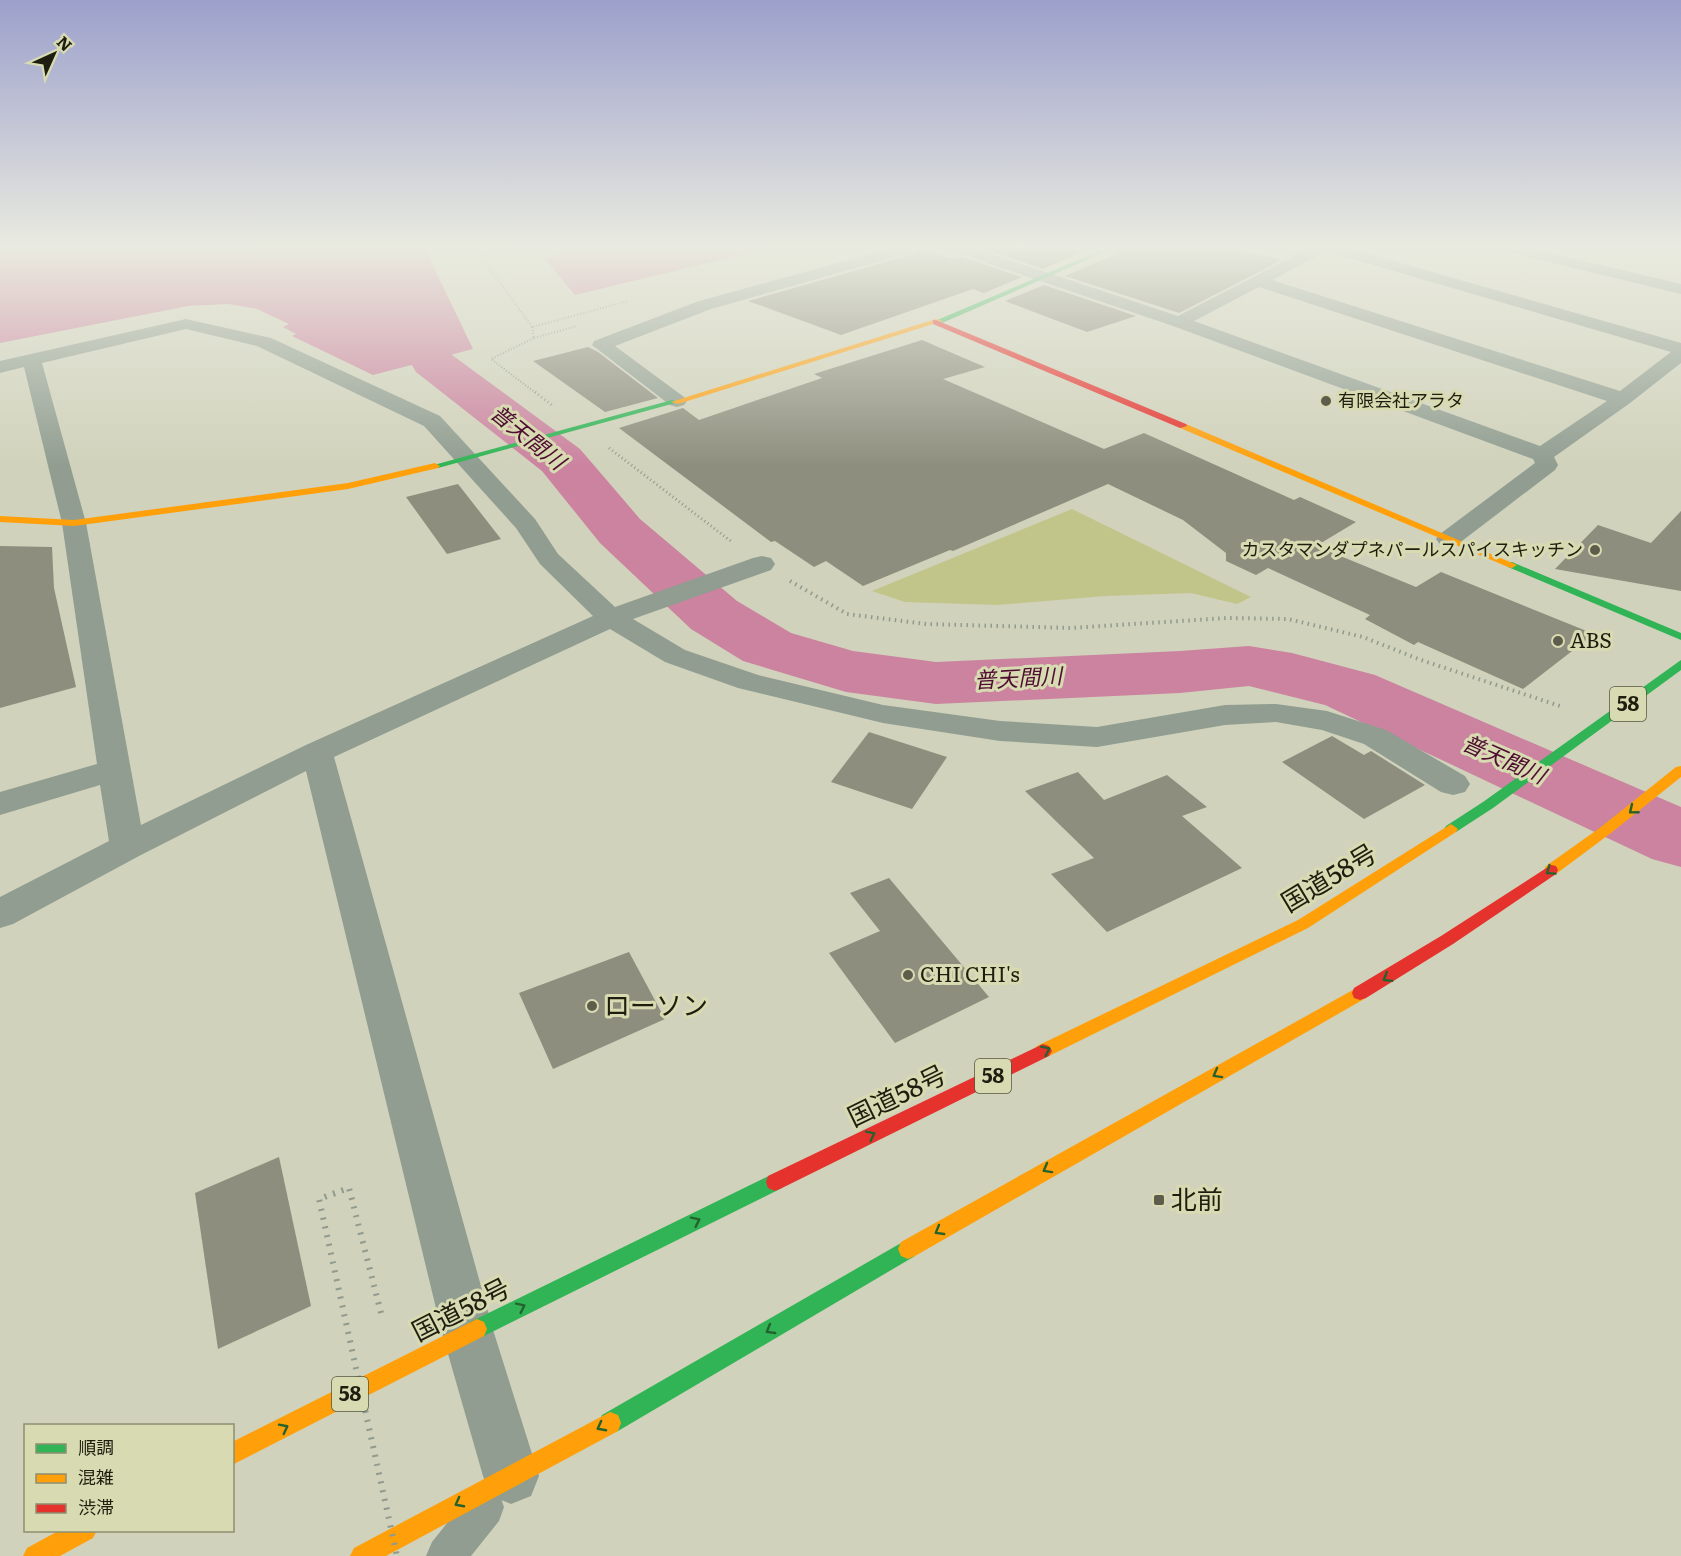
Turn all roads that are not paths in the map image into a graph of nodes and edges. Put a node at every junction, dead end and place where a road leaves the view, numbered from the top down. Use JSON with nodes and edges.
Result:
{"nodes":[{"id":1,"x":662,"y":322,"type":"edge"},
{"id":2,"x":936,"y":322,"type":"joint"},
{"id":3,"x":1179,"y":322,"type":"edge"},
{"id":4,"x":1383,"y":322,"type":"edge"},
{"id":5,"x":1586,"y":322,"type":"edge"},
{"id":6,"x":1681,"y":349,"type":"edge"},
{"id":7,"x":1681,"y":354,"type":"edge"},
{"id":8,"x":33,"y":360,"type":"junction"},
{"id":9,"x":0,"y":367,"type":"edge"},
{"id":10,"x":1623,"y":399,"type":"junction"},
{"id":11,"x":678,"y":401,"type":"junction"},
{"id":12,"x":1542,"y":455,"type":"junction"},
{"id":13,"x":474,"y":457,"type":"junction"},
{"id":14,"x":0,"y":519,"type":"edge"},
{"id":15,"x":74,"y":523,"type":"junction"},
{"id":16,"x":1449,"y":538,"type":"junction"},
{"id":17,"x":762,"y":564,"type":"road end"},
{"id":18,"x":624,"y":613,"type":"junction"},
{"id":19,"x":1681,"y":637,"type":"edge"},
{"id":20,"x":1681,"y":664,"type":"edge"},
{"id":21,"x":317,"y":752,"type":"junction"},
{"id":22,"x":116,"y":769,"type":"junction"},
{"id":23,"x":1681,"y":770,"type":"edge"},
{"id":24,"x":1453,"y":784,"type":"dead end"},
{"id":25,"x":0,"y":804,"type":"edge"},
{"id":26,"x":127,"y":846,"type":"junction"},
{"id":27,"x":0,"y":914,"type":"edge"},
{"id":28,"x":468,"y":1333,"type":"junction"},
{"id":29,"x":234,"y":1453,"type":"edge"},
{"id":30,"x":511,"y":1476,"type":"junction"},
{"id":31,"x":81,"y":1532,"type":"edge"},
{"id":32,"x":35,"y":1556,"type":"edge"},
{"id":33,"x":362,"y":1556,"type":"edge"},
{"id":34,"x":446,"y":1556,"type":"edge"}],
"edges":[{"from":1,"to":11,"type":"street"},
{"from":2,"to":11,"type":"main road"},
{"from":2,"to":16,"type":"main road"},
{"from":3,"to":12,"type":"street"},
{"from":4,"to":10,"type":"street"},
{"from":5,"to":6,"type":"street"},
{"from":7,"to":10,"type":"street"},
{"from":8,"to":9,"type":"street"},
{"from":8,"to":13,"type":"street"},
{"from":8,"to":15,"type":"street"},
{"from":10,"to":12,"type":"street"},
{"from":11,"to":13,"type":"main road"},
{"from":12,"to":16,"type":"street"},
{"from":13,"to":15,"type":"main road"},
{"from":13,"to":18,"type":"street"},
{"from":14,"to":15,"type":"main road"},
{"from":15,"to":22,"type":"street"},
{"from":16,"to":19,"type":"main road"},
{"from":17,"to":18,"type":"street"},
{"from":18,"to":21,"type":"street"},
{"from":18,"to":24,"type":"street"},
{"from":28,"to":20,"type":"main road","name":"国道58号","number":"58","one_way":true},
{"from":21,"to":26,"type":"street"},
{"from":21,"to":28,"type":"street"},
{"from":22,"to":25,"type":"street"},
{"from":22,"to":26,"type":"street"},
{"from":23,"to":30,"type":"main road","one_way":true},
{"from":26,"to":27,"type":"street"},
{"from":29,"to":28,"type":"main road","name":"国道58号","number":"58","one_way":true},
{"from":28,"to":30,"type":"street"},
{"from":30,"to":33,"type":"main road","one_way":true},
{"from":30,"to":34,"type":"lane"},
{"from":31,"to":32,"type":"main road"}]}
